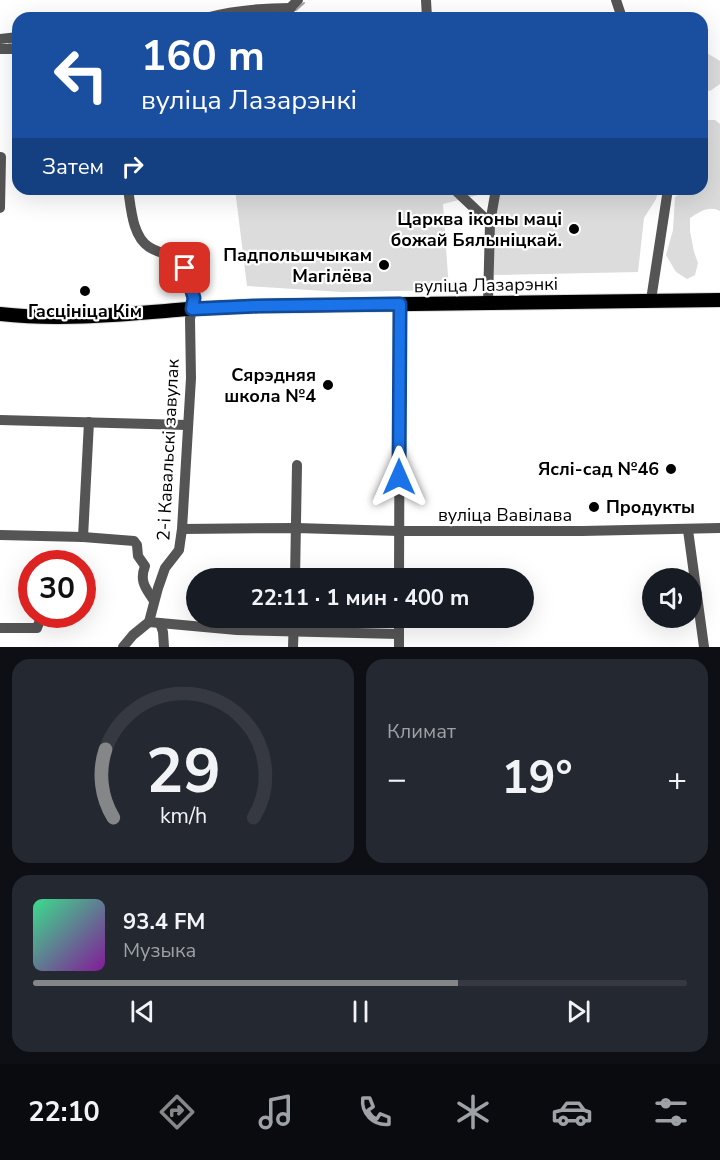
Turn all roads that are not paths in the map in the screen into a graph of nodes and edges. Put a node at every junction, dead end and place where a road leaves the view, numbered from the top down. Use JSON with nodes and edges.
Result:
{"nodes":[{"id":1,"x":295,"y":9,"type":"edge"},
{"id":2,"x":241,"y":12,"type":"edge"},
{"id":3,"x":1,"y":157,"type":"edge"},
{"id":4,"x":129,"y":195,"type":"edge"},
{"id":5,"x":460,"y":195,"type":"edge"},
{"id":6,"x":495,"y":195,"type":"edge"},
{"id":7,"x":667,"y":195,"type":"edge"},
{"id":8,"x":0,"y":208,"type":"edge"},
{"id":9,"x":490,"y":223,"type":"junction"},
{"id":10,"x":651,"y":300,"type":"junction"},
{"id":11,"x":720,"y":300,"type":"edge"},
{"id":12,"x":488,"y":303,"type":"junction"},
{"id":13,"x":400,"y":304,"type":"junction"},
{"id":14,"x":192,"y":309,"type":"junction"},
{"id":15,"x":0,"y":314,"type":"edge"},
{"id":16,"x":0,"y":420,"type":"edge"},
{"id":17,"x":89,"y":422,"type":"junction"},
{"id":18,"x":188,"y":425,"type":"junction"},
{"id":19,"x":297,"y":465,"type":"dead end"},
{"id":20,"x":296,"y":528,"type":"junction"},
{"id":21,"x":720,"y":528,"type":"edge"},
{"id":22,"x":182,"y":529,"type":"junction"},
{"id":23,"x":688,"y":530,"type":"junction"},
{"id":24,"x":399,"y":531,"type":"junction"},
{"id":25,"x":0,"y":535,"type":"edge"},
{"id":26,"x":83,"y":537,"type":"junction"},
{"id":27,"x":145,"y":566,"type":"junction"},
{"id":28,"x":165,"y":568,"type":"junction"},
{"id":29,"x":295,"y":568,"type":"edge"},
{"id":30,"x":399,"y":568,"type":"edge"},
{"id":31,"x":154,"y":601,"type":"junction"},
{"id":32,"x":155,"y":622,"type":"junction"},
{"id":33,"x":0,"y":628,"type":"edge"},
{"id":34,"x":18,"y":628,"type":"edge"},
{"id":35,"x":294,"y":628,"type":"edge"},
{"id":36,"x":399,"y":628,"type":"edge"},
{"id":37,"x":294,"y":632,"type":"junction"},
{"id":38,"x":399,"y":634,"type":"junction"},
{"id":39,"x":123,"y":647,"type":"edge"},
{"id":40,"x":164,"y":647,"type":"edge"},
{"id":41,"x":293,"y":647,"type":"edge"},
{"id":42,"x":399,"y":647,"type":"edge"},
{"id":43,"x":704,"y":647,"type":"edge"}],
"edges":[{"from":1,"to":2,"type":"street"},
{"from":3,"to":8,"type":"street"},
{"from":4,"to":14,"type":"street","name":"2-і Кавальскі завулак"},
{"from":5,"to":9,"type":"street"},
{"from":6,"to":9,"type":"street"},
{"from":7,"to":10,"type":"street"},
{"from":9,"to":12,"type":"street"},
{"from":10,"to":11,"type":"main road","name":"вуліца Лазарэнкі"},
{"from":10,"to":12,"type":"main road","name":"вуліца Лазарэнкі"},
{"from":12,"to":13,"type":"main road","name":"вуліца Лазарэнкі"},
{"from":13,"to":14,"type":"main road","name":"вуліца Лазарэнкі"},
{"from":13,"to":24,"type":"street"},
{"from":14,"to":15,"type":"main road","name":"вуліца Лазарэнкі"},
{"from":14,"to":18,"type":"street","name":"2-і Кавальскі завулак"},
{"from":16,"to":17,"type":"street"},
{"from":17,"to":18,"type":"street"},
{"from":17,"to":26,"type":"street"},
{"from":18,"to":22,"type":"street","name":"2-і Кавальскі завулак"},
{"from":19,"to":20,"type":"street"},
{"from":20,"to":22,"type":"street","name":"вуліца Вавілава"},
{"from":20,"to":24,"type":"street","name":"вуліца Вавілава"},
{"from":20,"to":29,"type":"street"},
{"from":21,"to":23,"type":"street","name":"вуліца Вавілава"},
{"from":22,"to":28,"type":"street","name":"2-і Кавальскі завулак"},
{"from":23,"to":24,"type":"street","name":"вуліца Вавілава"},
{"from":23,"to":43,"type":"street"},
{"from":24,"to":30,"type":"street"},
{"from":25,"to":26,"type":"street"},
{"from":26,"to":27,"type":"street"},
{"from":27,"to":28,"type":"street"},
{"from":27,"to":31,"type":"street"},
{"from":28,"to":31,"type":"street","name":"2-і Кавальскі завулак"},
{"from":31,"to":32,"type":"street","name":"2-і Кавальскі завулак"},
{"from":32,"to":37,"type":"street"},
{"from":32,"to":39,"type":"street"},
{"from":32,"to":40,"type":"street","name":"2-і Кавальскі завулак"},
{"from":33,"to":34,"type":"street"},
{"from":35,"to":37,"type":"street"},
{"from":36,"to":38,"type":"street"},
{"from":37,"to":38,"type":"street"},
{"from":37,"to":41,"type":"street"},
{"from":38,"to":42,"type":"street"}]}
